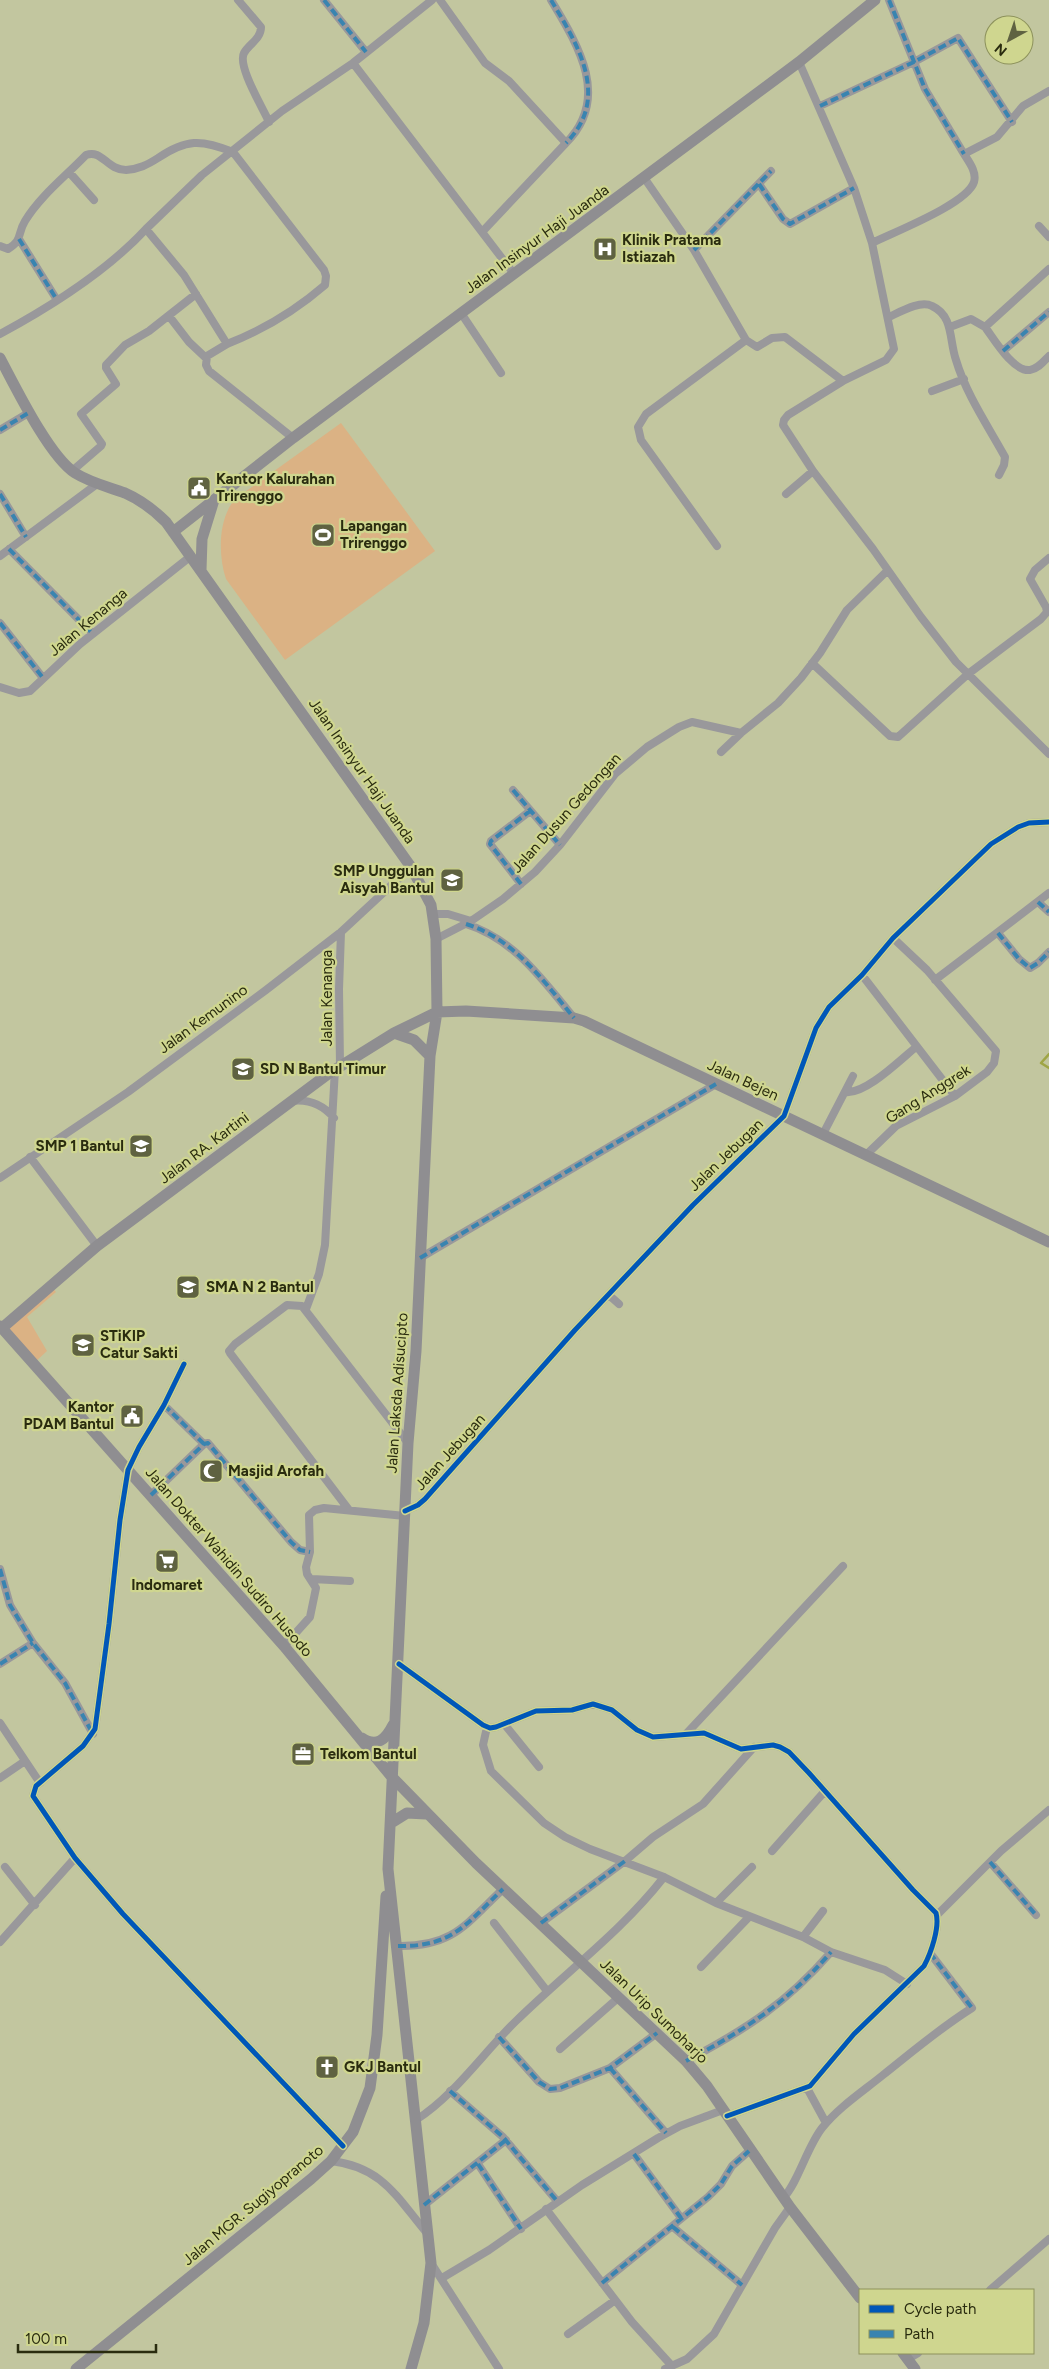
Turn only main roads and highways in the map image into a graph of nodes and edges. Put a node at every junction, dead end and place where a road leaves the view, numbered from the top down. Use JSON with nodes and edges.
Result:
{"nodes":[{"id":1,"x":875,"y":0,"type":"edge"},
{"id":2,"x":0,"y":358,"type":"edge"},
{"id":3,"x":214,"y":500,"type":"junction"},
{"id":4,"x":173,"y":532,"type":"junction"},
{"id":5,"x":201,"y":570,"type":"junction"},
{"id":6,"x":437,"y":1012,"type":"junction"},
{"id":7,"x":394,"y":1033,"type":"junction"},
{"id":8,"x":430,"y":1056,"type":"junction"},
{"id":9,"x":1049,"y":1242,"type":"edge"},
{"id":10,"x":1,"y":1327,"type":"edge"},
{"id":11,"x":394,"y":1724,"type":"junction"},
{"id":12,"x":358,"y":1736,"type":"junction"},
{"id":13,"x":391,"y":1776,"type":"junction"},
{"id":14,"x":426,"y":1814,"type":"junction"},
{"id":15,"x":391,"y":1823,"type":"junction"},
{"id":16,"x":388,"y":1869,"type":"junction"},
{"id":17,"x":859,"y":2297,"type":"edge"},
{"id":18,"x":909,"y":2355,"type":"edge"},
{"id":19,"x":76,"y":2369,"type":"edge"},
{"id":20,"x":411,"y":2369,"type":"edge"},
{"id":21,"x":915,"y":2369,"type":"edge"}],
"edges":[{"from":1,"to":3,"type":"main road","name":"Jalan Insinyur Haji Juanda"},
{"from":2,"to":4,"type":"main road","name":"Jalan Insinyur Haji Juanda"},
{"from":3,"to":4,"type":"main road","name":"Jalan Insinyur Haji Juanda"},
{"from":3,"to":5,"type":"main road"},
{"from":4,"to":5,"type":"main road","name":"Jalan Insinyur Haji Juanda"},
{"from":5,"to":6,"type":"main road","name":"Jalan Insinyur Haji Juanda"},
{"from":6,"to":7,"type":"main road","name":"Jalan RA. Kartini"},
{"from":6,"to":8,"type":"main road","name":"Jalan Laksda Adisucipto"},
{"from":6,"to":9,"type":"main road","name":"Jalan Bejen"},
{"from":7,"to":8,"type":"main road"},
{"from":7,"to":10,"type":"main road","name":"Jalan RA. Kartini"},
{"from":8,"to":11,"type":"main road","name":"Jalan Laksda Adisucipto"},
{"from":10,"to":12,"type":"main road","name":"Jalan Dokter Wahidin Sudiro Husodo"},
{"from":11,"to":12,"type":"main road"},
{"from":11,"to":13,"type":"main road","name":"Jalan Laksda Adisucipto"},
{"from":12,"to":13,"type":"main road","name":"Jalan Dokter Wahidin Sudiro Husodo"},
{"from":13,"to":14,"type":"main road","name":"Jalan Urip Sumoharjo"},
{"from":13,"to":15,"type":"main road","name":"Jalan Laksda Adisucipto"},
{"from":14,"to":15,"type":"main road"},
{"from":14,"to":17,"type":"main road","name":"Jalan Urip Sumoharjo"},
{"from":15,"to":16,"type":"main road","name":"Jalan Laksda Adisucipto"},
{"from":16,"to":19,"type":"main road","name":"Jalan MGR. Sugiyopranoto"},
{"from":16,"to":20,"type":"main road"},
{"from":18,"to":21,"type":"main road"}]}
